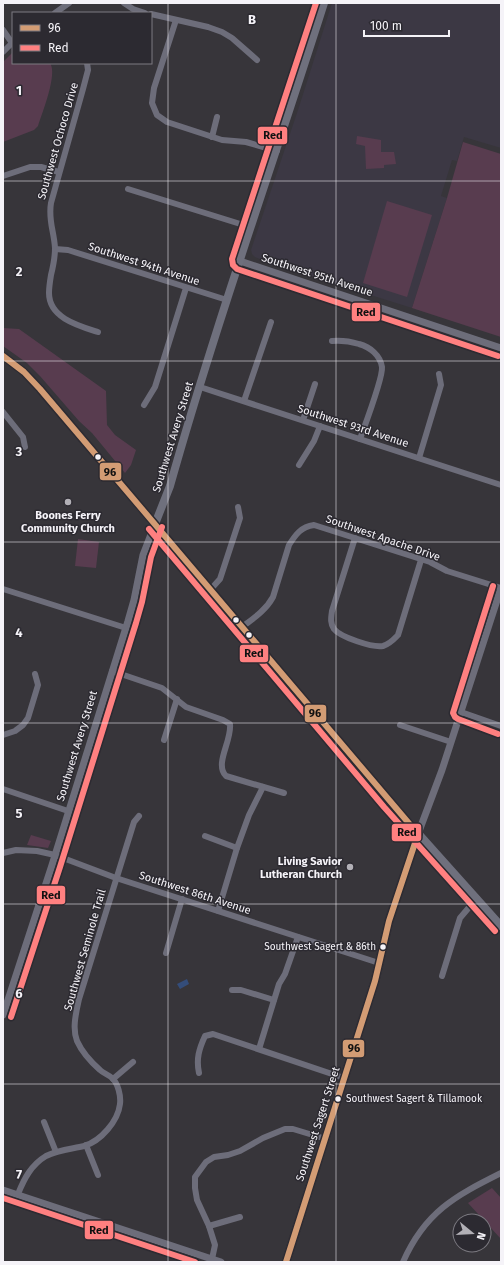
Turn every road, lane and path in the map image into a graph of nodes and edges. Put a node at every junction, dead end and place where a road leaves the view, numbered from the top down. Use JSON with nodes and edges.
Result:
{"nodes":[{"id":1,"x":69,"y":3,"type":"edge"},
{"id":2,"x":124,"y":3,"type":"edge"},
{"id":3,"x":324,"y":3,"type":"edge"},
{"id":4,"x":57,"y":12,"type":"edge"},
{"id":5,"x":142,"y":12,"type":"edge"},
{"id":6,"x":152,"y":14,"type":"edge"},
{"id":7,"x":176,"y":20,"type":"junction"},
{"id":8,"x":3,"y":30,"type":"edge"},
{"id":9,"x":12,"y":42,"type":"edge"},
{"id":10,"x":12,"y":44,"type":"edge"},
{"id":11,"x":3,"y":52,"type":"edge"},
{"id":12,"x":256,"y":60,"type":"dead end"},
{"id":13,"x":87,"y":64,"type":"edge"},
{"id":14,"x":217,"y":117,"type":"dead end"},
{"id":15,"x":212,"y":137,"type":"junction"},
{"id":16,"x":277,"y":151,"type":"junction"},
{"id":17,"x":59,"y":172,"type":"junction"},
{"id":18,"x":3,"y":176,"type":"edge"},
{"id":19,"x":128,"y":189,"type":"dead end"},
{"id":20,"x":250,"y":227,"type":"junction"},
{"id":21,"x":55,"y":249,"type":"junction"},
{"id":22,"x":240,"y":261,"type":"junction"},
{"id":23,"x":186,"y":288,"type":"junction"},
{"id":24,"x":227,"y":300,"type":"junction"},
{"id":25,"x":271,"y":322,"type":"dead end"},
{"id":26,"x":98,"y":332,"type":"dead end"},
{"id":27,"x":332,"y":341,"type":"dead end"},
{"id":28,"x":501,"y":348,"type":"edge"},
{"id":29,"x":3,"y":356,"type":"edge"},
{"id":30,"x":439,"y":374,"type":"dead end"},
{"id":31,"x":315,"y":384,"type":"dead end"},
{"id":32,"x":200,"y":387,"type":"junction"},
{"id":33,"x":244,"y":401,"type":"junction"},
{"id":34,"x":144,"y":406,"type":"dead end"},
{"id":35,"x":3,"y":412,"type":"edge"},
{"id":36,"x":303,"y":420,"type":"junction"},
{"id":37,"x":320,"y":426,"type":"junction"},
{"id":38,"x":360,"y":439,"type":"junction"},
{"id":39,"x":25,"y":447,"type":"dead end"},
{"id":40,"x":419,"y":458,"type":"junction"},
{"id":41,"x":299,"y":465,"type":"dead end"},
{"id":42,"x":501,"y":485,"type":"edge"},
{"id":43,"x":238,"y":507,"type":"dead end"},
{"id":44,"x":155,"y":524,"type":"junction"},
{"id":45,"x":355,"y":538,"type":"junction"},
{"id":46,"x":421,"y":560,"type":"junction"},
{"id":47,"x":501,"y":588,"type":"edge"},
{"id":48,"x":3,"y":589,"type":"edge"},
{"id":49,"x":211,"y":590,"type":"junction"},
{"id":50,"x":242,"y":627,"type":"junction"},
{"id":51,"x":126,"y":628,"type":"junction"},
{"id":52,"x":112,"y":671,"type":"junction"},
{"id":53,"x":35,"y":674,"type":"dead end"},
{"id":54,"x":177,"y":699,"type":"junction"},
{"id":55,"x":461,"y":712,"type":"junction"},
{"id":56,"x":400,"y":725,"type":"dead end"},
{"id":57,"x":501,"y":726,"type":"edge"},
{"id":58,"x":3,"y":735,"type":"edge"},
{"id":59,"x":164,"y":740,"type":"dead end"},
{"id":60,"x":451,"y":742,"type":"junction"},
{"id":61,"x":263,"y":787,"type":"junction"},
{"id":62,"x":3,"y":789,"type":"edge"},
{"id":63,"x":284,"y":793,"type":"dead end"},
{"id":64,"x":68,"y":812,"type":"junction"},
{"id":65,"x":139,"y":816,"type":"dead end"},
{"id":66,"x":418,"y":834,"type":"junction"},
{"id":67,"x":205,"y":836,"type":"dead end"},
{"id":68,"x":237,"y":848,"type":"junction"},
{"id":69,"x":3,"y":853,"type":"edge"},
{"id":70,"x":55,"y":855,"type":"junction"},
{"id":71,"x":116,"y":878,"type":"junction"},
{"id":72,"x":476,"y":898,"type":"junction"},
{"id":73,"x":182,"y":899,"type":"junction"},
{"id":74,"x":218,"y":911,"type":"junction"},
{"id":75,"x":501,"y":926,"type":"edge"},
{"id":76,"x":298,"y":937,"type":"junction"},
{"id":77,"x":166,"y":953,"type":"dead end"},
{"id":78,"x":379,"y":963,"type":"junction"},
{"id":79,"x":442,"y":976,"type":"dead end"},
{"id":80,"x":232,"y":990,"type":"dead end"},
{"id":81,"x":274,"y":1000,"type":"junction"},
{"id":82,"x":3,"y":1015,"type":"edge"},
{"id":83,"x":259,"y":1049,"type":"junction"},
{"id":84,"x":133,"y":1062,"type":"dead end"},
{"id":85,"x":199,"y":1073,"type":"dead end"},
{"id":86,"x":344,"y":1078,"type":"junction"},
{"id":87,"x":113,"y":1079,"type":"junction"},
{"id":88,"x":44,"y":1122,"type":"dead end"},
{"id":89,"x":326,"y":1139,"type":"junction"},
{"id":90,"x":86,"y":1145,"type":"junction"},
{"id":91,"x":56,"y":1152,"type":"junction"},
{"id":92,"x":501,"y":1173,"type":"edge"},
{"id":93,"x":98,"y":1175,"type":"dead end"},
{"id":94,"x":3,"y":1190,"type":"edge"},
{"id":95,"x":18,"y":1194,"type":"junction"},
{"id":96,"x":240,"y":1217,"type":"dead end"},
{"id":97,"x":209,"y":1226,"type":"junction"},
{"id":98,"x":212,"y":1259,"type":"junction"},
{"id":99,"x":221,"y":1262,"type":"edge"},
{"id":100,"x":286,"y":1262,"type":"edge"},
{"id":101,"x":402,"y":1262,"type":"edge"}],
"edges":[{"from":1,"to":4,"type":"street"},
{"from":2,"to":5,"type":"street"},
{"from":3,"to":16,"type":"main road","name":"Southwest Avery Street"},
{"from":6,"to":7,"type":"street"},
{"from":7,"to":12,"type":"street"},
{"from":7,"to":15,"type":"street"},
{"from":8,"to":9,"type":"street"},
{"from":10,"to":11,"type":"street"},
{"from":13,"to":17,"type":"street","name":"Southwest Ochoco Drive"},
{"from":14,"to":15,"type":"street"},
{"from":15,"to":16,"type":"street"},
{"from":16,"to":20,"type":"main road","name":"Southwest Avery Street"},
{"from":17,"to":18,"type":"street"},
{"from":17,"to":21,"type":"street","name":"Southwest Ochoco Drive"},
{"from":19,"to":20,"type":"street"},
{"from":20,"to":22,"type":"main road","name":"Southwest Avery Street"},
{"from":21,"to":23,"type":"street","name":"Southwest 94th Avenue"},
{"from":21,"to":26,"type":"street","name":"Southwest Ochoco Drive"},
{"from":22,"to":24,"type":"main road","name":"Southwest Avery Street"},
{"from":22,"to":28,"type":"street","name":"Southwest 95th Avenue"},
{"from":23,"to":24,"type":"street","name":"Southwest 94th Avenue"},
{"from":23,"to":34,"type":"street"},
{"from":24,"to":32,"type":"main road","name":"Southwest Avery Street"},
{"from":25,"to":33,"type":"street"},
{"from":27,"to":38,"type":"street"},
{"from":29,"to":44,"type":"main road"},
{"from":30,"to":40,"type":"street"},
{"from":31,"to":36,"type":"street"},
{"from":32,"to":33,"type":"street","name":"Southwest 93rd Avenue"},
{"from":32,"to":44,"type":"main road","name":"Southwest Avery Street"},
{"from":33,"to":36,"type":"street","name":"Southwest 93rd Avenue"},
{"from":35,"to":39,"type":"street"},
{"from":36,"to":37,"type":"street","name":"Southwest 93rd Avenue"},
{"from":37,"to":38,"type":"street","name":"Southwest 93rd Avenue"},
{"from":37,"to":41,"type":"street"},
{"from":38,"to":40,"type":"street","name":"Southwest 93rd Avenue"},
{"from":40,"to":42,"type":"street","name":"Southwest 93rd Avenue"},
{"from":43,"to":49,"type":"street"},
{"from":44,"to":49,"type":"main road"},
{"from":44,"to":51,"type":"street","name":"Southwest Avery Street"},
{"from":45,"to":46,"type":"street","name":"Southwest Apache Drive"},
{"from":45,"to":46,"type":"street"},
{"from":45,"to":50,"type":"street","name":"Southwest Apache Drive"},
{"from":46,"to":47,"type":"street","name":"Southwest Apache Drive"},
{"from":47,"to":55,"type":"street","name":"Southwest Sagert Street"},
{"from":48,"to":51,"type":"street"},
{"from":49,"to":50,"type":"main road"},
{"from":50,"to":66,"type":"main road"},
{"from":51,"to":52,"type":"street","name":"Southwest Avery Street"},
{"from":52,"to":54,"type":"street"},
{"from":52,"to":64,"type":"street","name":"Southwest Avery Street"},
{"from":53,"to":58,"type":"street"},
{"from":54,"to":59,"type":"street"},
{"from":54,"to":61,"type":"street"},
{"from":55,"to":57,"type":"street"},
{"from":55,"to":60,"type":"street","name":"Southwest Sagert Street"},
{"from":56,"to":60,"type":"street"},
{"from":60,"to":66,"type":"street","name":"Southwest Sagert Street"},
{"from":61,"to":63,"type":"street"},
{"from":61,"to":68,"type":"street"},
{"from":62,"to":64,"type":"street"},
{"from":64,"to":70,"type":"street","name":"Southwest Avery Street"},
{"from":65,"to":71,"type":"street","name":"Southwest Seminole Trail"},
{"from":66,"to":72,"type":"main road"},
{"from":66,"to":78,"type":"main road","name":"Southwest Sagert Street"},
{"from":67,"to":68,"type":"street"},
{"from":68,"to":74,"type":"street"},
{"from":69,"to":70,"type":"street","name":"Southwest 86th Avenue"},
{"from":70,"to":71,"type":"street","name":"Southwest 86th Avenue"},
{"from":70,"to":82,"type":"street","name":"Southwest Avery Street"},
{"from":71,"to":73,"type":"street","name":"Southwest 86th Avenue"},
{"from":71,"to":87,"type":"street","name":"Southwest Seminole Trail"},
{"from":72,"to":75,"type":"main road"},
{"from":72,"to":79,"type":"street"},
{"from":73,"to":74,"type":"street","name":"Southwest 86th Avenue"},
{"from":73,"to":77,"type":"street"},
{"from":74,"to":76,"type":"street","name":"Southwest 86th Avenue"},
{"from":76,"to":78,"type":"street","name":"Southwest 86th Avenue"},
{"from":76,"to":81,"type":"street"},
{"from":78,"to":86,"type":"main road","name":"Southwest Sagert Street"},
{"from":80,"to":81,"type":"street"},
{"from":81,"to":83,"type":"street"},
{"from":83,"to":85,"type":"street"},
{"from":83,"to":86,"type":"street"},
{"from":84,"to":87,"type":"street"},
{"from":86,"to":89,"type":"main road","name":"Southwest Sagert Street"},
{"from":87,"to":90,"type":"street"},
{"from":88,"to":91,"type":"street"},
{"from":89,"to":97,"type":"street"},
{"from":89,"to":100,"type":"main road","name":"Southwest Sagert Street"},
{"from":90,"to":91,"type":"street"},
{"from":90,"to":93,"type":"street"},
{"from":91,"to":95,"type":"street"},
{"from":92,"to":101,"type":"street"},
{"from":94,"to":95,"type":"street"},
{"from":95,"to":98,"type":"street"},
{"from":96,"to":97,"type":"street"},
{"from":97,"to":98,"type":"street"},
{"from":98,"to":99,"type":"street"}]}
